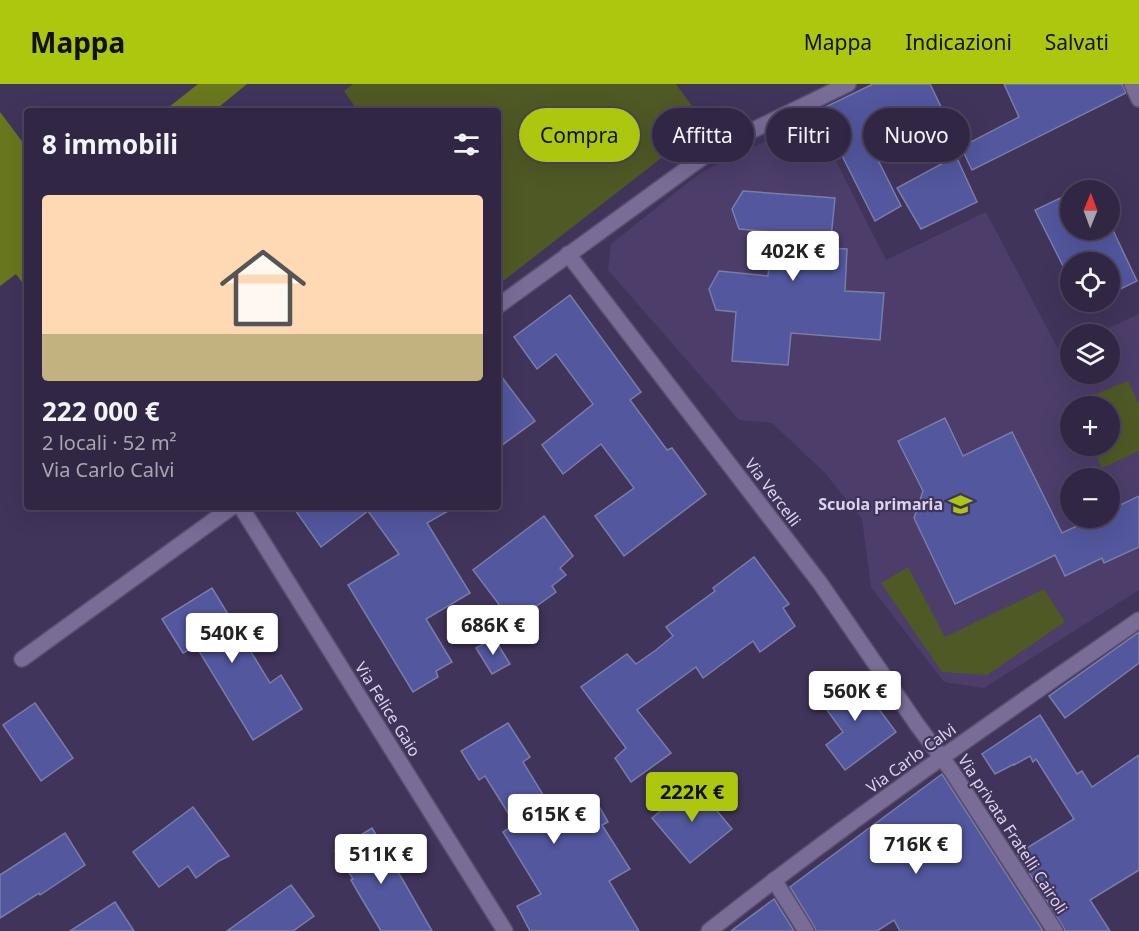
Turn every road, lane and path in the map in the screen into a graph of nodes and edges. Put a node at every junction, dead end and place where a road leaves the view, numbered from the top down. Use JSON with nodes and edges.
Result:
{"nodes":[{"id":1,"x":848,"y":84,"type":"edge"},
{"id":2,"x":1132,"y":84,"type":"edge"},
{"id":3,"x":1139,"y":99,"type":"edge"},
{"id":4,"x":568,"y":254,"type":"junction"},
{"id":5,"x":501,"y":304,"type":"edge"},
{"id":6,"x":228,"y":510,"type":"edge"},
{"id":7,"x":243,"y":510,"type":"edge"},
{"id":8,"x":1139,"y":620,"type":"edge"},
{"id":9,"x":22,"y":659,"type":"dead end"},
{"id":10,"x":942,"y":757,"type":"junction"},
{"id":11,"x":774,"y":880,"type":"junction"},
{"id":12,"x":504,"y":931,"type":"edge"},
{"id":13,"x":709,"y":931,"type":"edge"},
{"id":14,"x":806,"y":931,"type":"edge"},
{"id":15,"x":1054,"y":931,"type":"edge"}],
"edges":[{"from":1,"to":4,"type":"street"},
{"from":2,"to":3,"type":"street"},
{"from":4,"to":5,"type":"street"},
{"from":4,"to":10,"type":"street","name":"Via Vercelli"},
{"from":6,"to":9,"type":"street"},
{"from":7,"to":12,"type":"street","name":"Via Felice Gaio"},
{"from":8,"to":10,"type":"street","name":"Via Carlo Calvi"},
{"from":10,"to":11,"type":"street","name":"Via Carlo Calvi"},
{"from":10,"to":15,"type":"street","name":"Via privata Fratelli Cairoli"},
{"from":11,"to":13,"type":"street","name":"Via Carlo Calvi"},
{"from":11,"to":14,"type":"street"}]}
